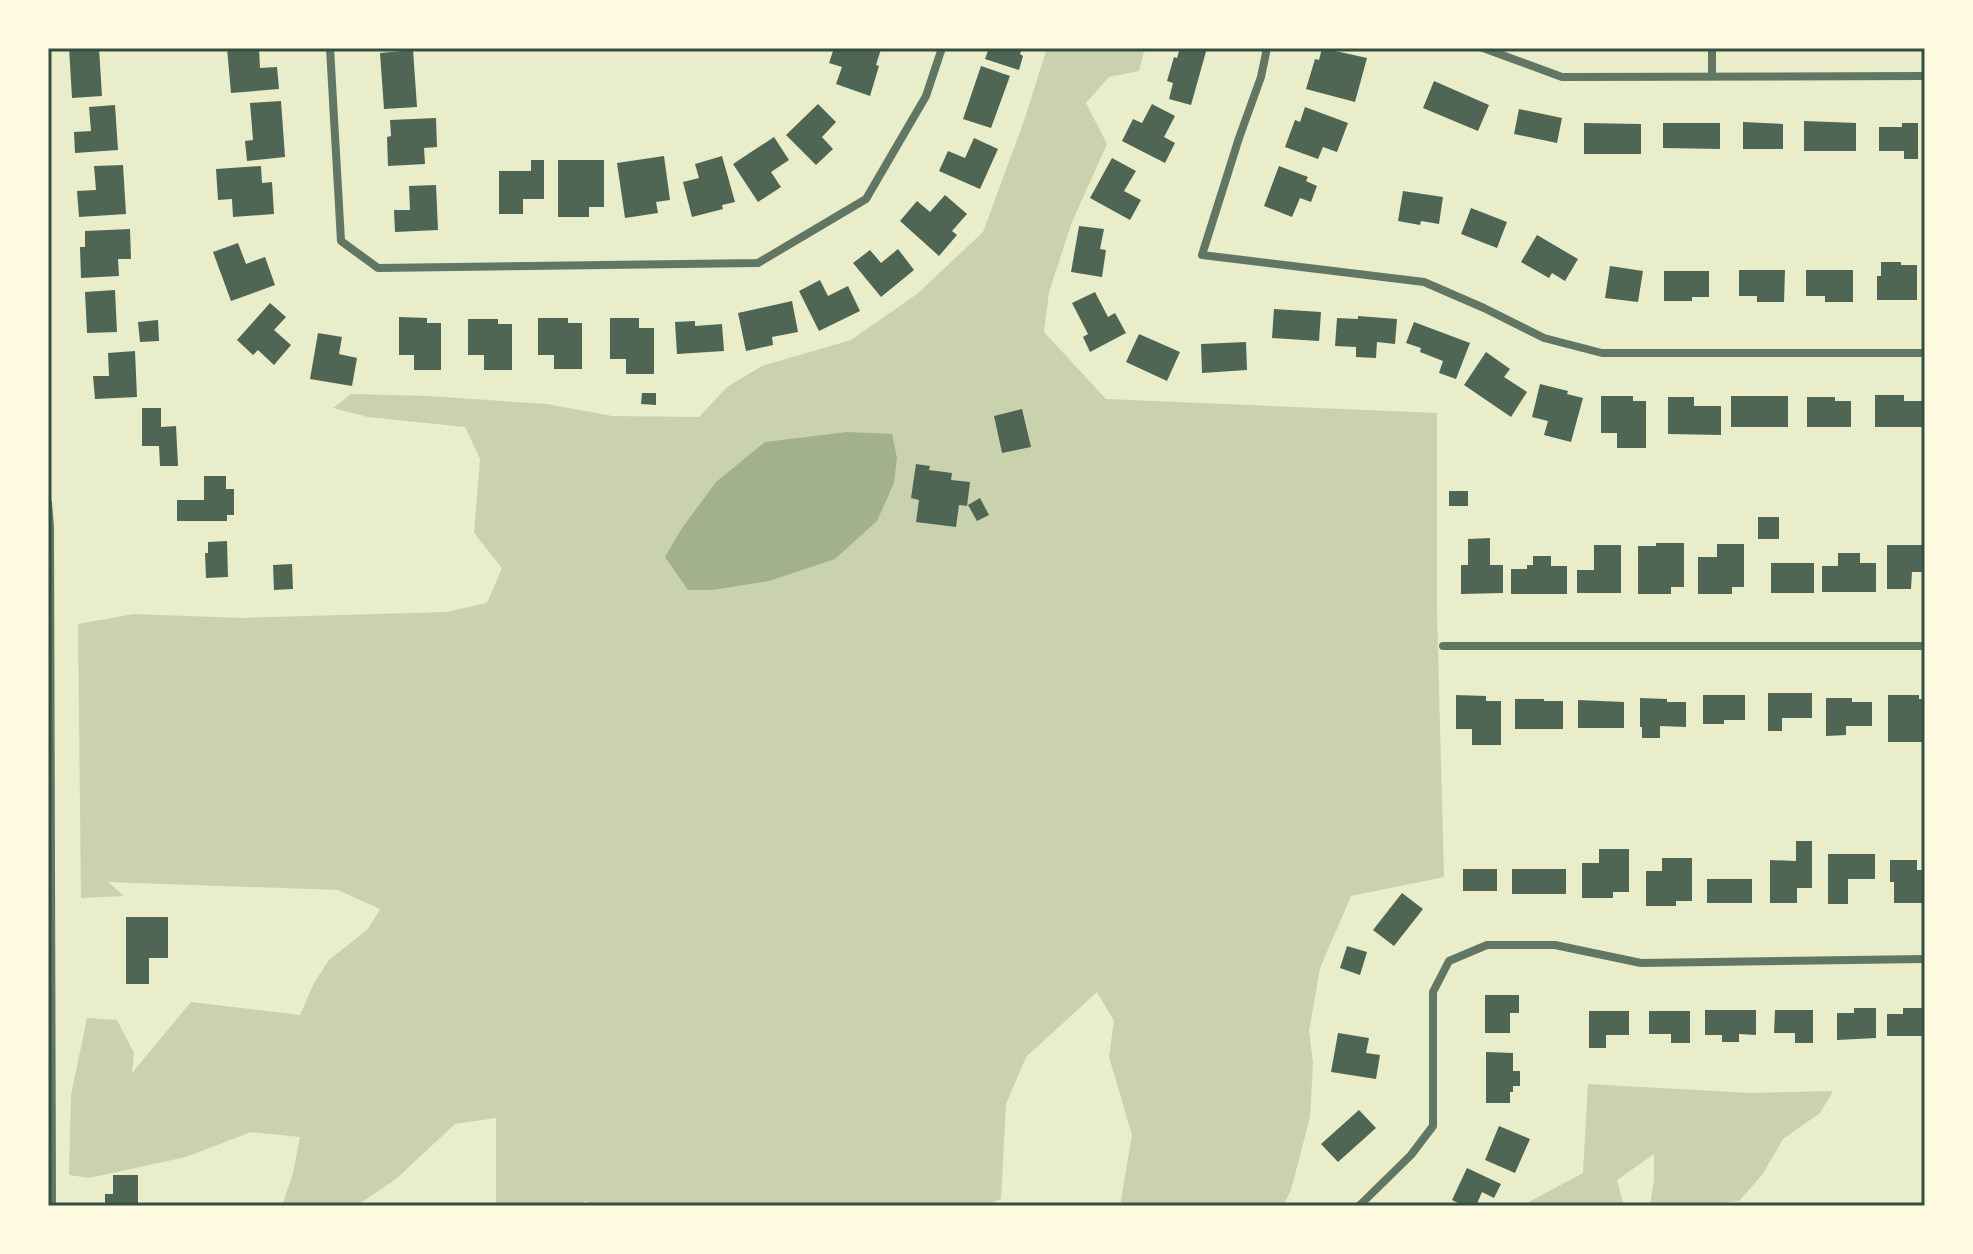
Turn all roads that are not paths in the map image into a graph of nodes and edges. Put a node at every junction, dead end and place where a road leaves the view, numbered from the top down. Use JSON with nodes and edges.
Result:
{"nodes":[{"id":1,"x":330,"y":48,"type":"edge"},
{"id":2,"x":942,"y":48,"type":"edge"},
{"id":3,"x":1267,"y":48,"type":"edge"},
{"id":4,"x":1483,"y":48,"type":"edge"},
{"id":5,"x":1712,"y":48,"type":"edge"},
{"id":6,"x":1712,"y":76,"type":"junction"},
{"id":7,"x":1925,"y":76,"type":"edge"},
{"id":8,"x":1925,"y":353,"type":"edge"},
{"id":9,"x":48,"y":503,"type":"edge"},
{"id":10,"x":1443,"y":646,"type":"dead end"},
{"id":11,"x":1925,"y":646,"type":"edge"},
{"id":12,"x":1925,"y":959,"type":"edge"},
{"id":13,"x":52,"y":1206,"type":"edge"},
{"id":14,"x":1359,"y":1206,"type":"edge"}],
"edges":[{"from":1,"to":2,"type":"street"},
{"from":3,"to":8,"type":"street"},
{"from":4,"to":6,"type":"street"},
{"from":5,"to":6,"type":"street"},
{"from":6,"to":7,"type":"street"},
{"from":9,"to":13,"type":"street"},
{"from":10,"to":11,"type":"street"},
{"from":12,"to":14,"type":"street"}]}
